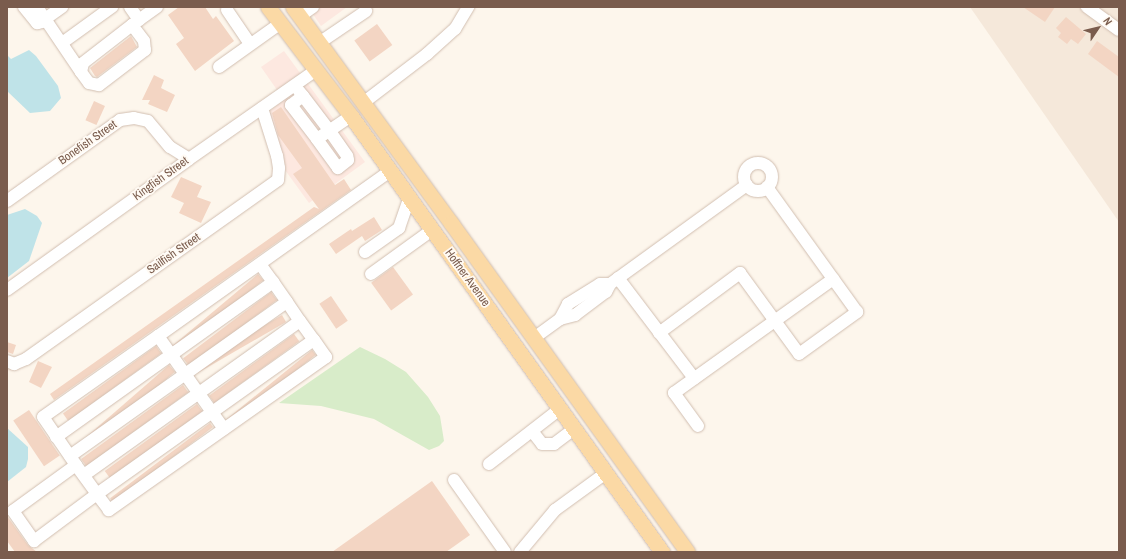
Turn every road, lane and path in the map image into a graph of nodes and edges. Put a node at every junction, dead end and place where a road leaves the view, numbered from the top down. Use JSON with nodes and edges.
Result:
{"nodes":[{"id":1,"x":24,"y":7,"type":"edge"},
{"id":2,"x":37,"y":7,"type":"edge"},
{"id":3,"x":62,"y":7,"type":"edge"},
{"id":4,"x":112,"y":7,"type":"edge"},
{"id":5,"x":130,"y":7,"type":"edge"},
{"id":6,"x":157,"y":7,"type":"edge"},
{"id":7,"x":268,"y":7,"type":"edge"},
{"id":8,"x":313,"y":7,"type":"edge"},
{"id":9,"x":468,"y":7,"type":"edge"},
{"id":10,"x":1088,"y":7,"type":"edge"},
{"id":11,"x":227,"y":10,"type":"dead end"},
{"id":12,"x":366,"y":10,"type":"dead end"},
{"id":13,"x":297,"y":12,"type":"edge"},
{"id":14,"x":46,"y":20,"type":"junction"},
{"id":15,"x":136,"y":23,"type":"junction"},
{"id":16,"x":280,"y":23,"type":"junction"},
{"id":17,"x":1119,"y":30,"type":"edge"},
{"id":18,"x":62,"y":43,"type":"junction"},
{"id":19,"x":319,"y":43,"type":"junction"},
{"id":20,"x":250,"y":44,"type":"junction"},
{"id":21,"x":82,"y":67,"type":"junction"},
{"id":22,"x":219,"y":67,"type":"dead end"},
{"id":23,"x":316,"y":70,"type":"junction"},
{"id":24,"x":294,"y":86,"type":"junction"},
{"id":25,"x":303,"y":96,"type":"junction"},
{"id":26,"x":363,"y":103,"type":"junction"},
{"id":27,"x":262,"y":108,"type":"junction"},
{"id":28,"x":351,"y":116,"type":"junction"},
{"id":29,"x":329,"y":130,"type":"junction"},
{"id":30,"x":317,"y":139,"type":"junction"},
{"id":31,"x":189,"y":159,"type":"junction"},
{"id":32,"x":390,"y":171,"type":"junction"},
{"id":33,"x":747,"y":185,"type":"junction"},
{"id":34,"x":767,"y":187,"type":"junction"},
{"id":35,"x":432,"y":197,"type":"junction"},
{"id":36,"x":409,"y":199,"type":"junction"},
{"id":37,"x":7,"y":201,"type":"edge"},
{"id":38,"x":432,"y":230,"type":"junction"},
{"id":39,"x":365,"y":252,"type":"dead end"},
{"id":40,"x":260,"y":264,"type":"junction"},
{"id":41,"x":371,"y":274,"type":"dead end"},
{"id":42,"x":833,"y":279,"type":"junction"},
{"id":43,"x":614,"y":281,"type":"junction"},
{"id":44,"x":273,"y":282,"type":"junction"},
{"id":45,"x":7,"y":290,"type":"edge"},
{"id":46,"x":287,"y":302,"type":"junction"},
{"id":47,"x":300,"y":321,"type":"junction"},
{"id":48,"x":774,"y":321,"type":"junction"},
{"id":49,"x":660,"y":332,"type":"junction"},
{"id":50,"x":158,"y":336,"type":"junction"},
{"id":51,"x":534,"y":338,"type":"junction"},
{"id":52,"x":314,"y":340,"type":"junction"},
{"id":53,"x":171,"y":355,"type":"junction"},
{"id":54,"x":7,"y":361,"type":"edge"},
{"id":55,"x":185,"y":374,"type":"junction"},
{"id":56,"x":694,"y":378,"type":"junction"},
{"id":57,"x":198,"y":393,"type":"junction"},
{"id":58,"x":560,"y":409,"type":"junction"},
{"id":59,"x":212,"y":412,"type":"junction"},
{"id":60,"x":698,"y":426,"type":"dead end"},
{"id":61,"x":574,"y":428,"type":"junction"},
{"id":62,"x":224,"y":429,"type":"junction"},
{"id":63,"x":532,"y":430,"type":"junction"},
{"id":64,"x":56,"y":437,"type":"junction"},
{"id":65,"x":73,"y":460,"type":"junction"},
{"id":66,"x":489,"y":464,"type":"dead end"},
{"id":67,"x":626,"y":467,"type":"junction"},
{"id":68,"x":606,"y":473,"type":"junction"},
{"id":69,"x":84,"y":475,"type":"junction"},
{"id":70,"x":454,"y":480,"type":"dead end"},
{"id":71,"x":97,"y":494,"type":"junction"},
{"id":72,"x":506,"y":552,"type":"edge"},
{"id":73,"x":520,"y":552,"type":"edge"},
{"id":74,"x":662,"y":552,"type":"edge"},
{"id":75,"x":678,"y":552,"type":"edge"},
{"id":76,"x":687,"y":552,"type":"edge"}],
"edges":[{"from":1,"to":14,"type":"street"},
{"from":2,"to":14,"type":"street"},
{"from":3,"to":14,"type":"street"},
{"from":4,"to":18,"type":"street"},
{"from":5,"to":15,"type":"street"},
{"from":6,"to":15,"type":"street"},
{"from":7,"to":16,"type":"main road","name":"Hoffner Avenue"},
{"from":8,"to":13,"type":"street"},
{"from":9,"to":26,"type":"street"},
{"from":10,"to":17,"type":"street"},
{"from":11,"to":20,"type":"street"},
{"from":12,"to":19,"type":"street"},
{"from":13,"to":19,"type":"main road","name":"Hoffner Avenue"},
{"from":14,"to":18,"type":"street"},
{"from":15,"to":21,"type":"street"},
{"from":15,"to":21,"type":"street"},
{"from":16,"to":20,"type":"street"},
{"from":16,"to":23,"type":"main road","name":"Hoffner Avenue"},
{"from":18,"to":21,"type":"street"},
{"from":19,"to":26,"type":"main road","name":"Hoffner Avenue"},
{"from":20,"to":22,"type":"street"},
{"from":23,"to":24,"type":"street","name":"Kingfish Street"},
{"from":23,"to":26,"type":"main road"},
{"from":23,"to":28,"type":"main road","name":"Hoffner Avenue"},
{"from":24,"to":25,"type":"street"},
{"from":24,"to":27,"type":"street","name":"Kingfish Street"},
{"from":25,"to":29,"type":"street"},
{"from":25,"to":30,"type":"street"},
{"from":26,"to":35,"type":"main road","name":"Hoffner Avenue"},
{"from":27,"to":31,"type":"street","name":"Kingfish Street"},
{"from":27,"to":54,"type":"street","name":"Sailfish Street"},
{"from":28,"to":29,"type":"street"},
{"from":28,"to":32,"type":"main road","name":"Hoffner Avenue"},
{"from":28,"to":35,"type":"main road"},
{"from":29,"to":30,"type":"street"},
{"from":29,"to":30,"type":"street"},
{"from":31,"to":37,"type":"street","name":"Bonefish Street"},
{"from":31,"to":45,"type":"street","name":"Kingfish Street"},
{"from":32,"to":36,"type":"main road","name":"Hoffner Avenue"},
{"from":32,"to":40,"type":"street"},
{"from":33,"to":34,"type":"street"},
{"from":33,"to":34,"type":"street"},
{"from":33,"to":43,"type":"street"},
{"from":34,"to":42,"type":"street"},
{"from":35,"to":51,"type":"main road","name":"Hoffner Avenue"},
{"from":36,"to":38,"type":"main road","name":"Hoffner Avenue"},
{"from":36,"to":39,"type":"street"},
{"from":38,"to":41,"type":"street"},
{"from":38,"to":58,"type":"main road","name":"Hoffner Avenue"},
{"from":40,"to":44,"type":"street"},
{"from":40,"to":50,"type":"street"},
{"from":42,"to":48,"type":"street"},
{"from":42,"to":48,"type":"street"},
{"from":43,"to":49,"type":"street"},
{"from":43,"to":51,"type":"street"},
{"from":44,"to":46,"type":"street"},
{"from":44,"to":53,"type":"street"},
{"from":46,"to":47,"type":"street"},
{"from":46,"to":55,"type":"street"},
{"from":47,"to":52,"type":"street"},
{"from":47,"to":57,"type":"street"},
{"from":48,"to":49,"type":"street"},
{"from":48,"to":56,"type":"street"},
{"from":49,"to":56,"type":"street"},
{"from":50,"to":53,"type":"street"},
{"from":50,"to":64,"type":"street"},
{"from":51,"to":67,"type":"main road","name":"Hoffner Avenue"},
{"from":52,"to":59,"type":"street"},
{"from":52,"to":62,"type":"street"},
{"from":53,"to":55,"type":"street"},
{"from":53,"to":64,"type":"street"},
{"from":55,"to":57,"type":"street"},
{"from":55,"to":65,"type":"street"},
{"from":56,"to":60,"type":"street"},
{"from":57,"to":59,"type":"street"},
{"from":57,"to":69,"type":"street"},
{"from":58,"to":61,"type":"main road","name":"Hoffner Avenue"},
{"from":58,"to":63,"type":"street"},
{"from":58,"to":67,"type":"main road"},
{"from":59,"to":62,"type":"street"},
{"from":59,"to":71,"type":"street"},
{"from":61,"to":63,"type":"street"},
{"from":61,"to":68,"type":"main road","name":"Hoffner Avenue"},
{"from":62,"to":71,"type":"street"},
{"from":63,"to":66,"type":"street"},
{"from":64,"to":65,"type":"street"},
{"from":65,"to":69,"type":"street"},
{"from":65,"to":71,"type":"street"},
{"from":67,"to":76,"type":"main road","name":"Hoffner Avenue"},
{"from":68,"to":73,"type":"street"},
{"from":68,"to":74,"type":"main road","name":"Hoffner Avenue"},
{"from":68,"to":75,"type":"main road"},
{"from":69,"to":71,"type":"street"},
{"from":70,"to":72,"type":"street"}]}
